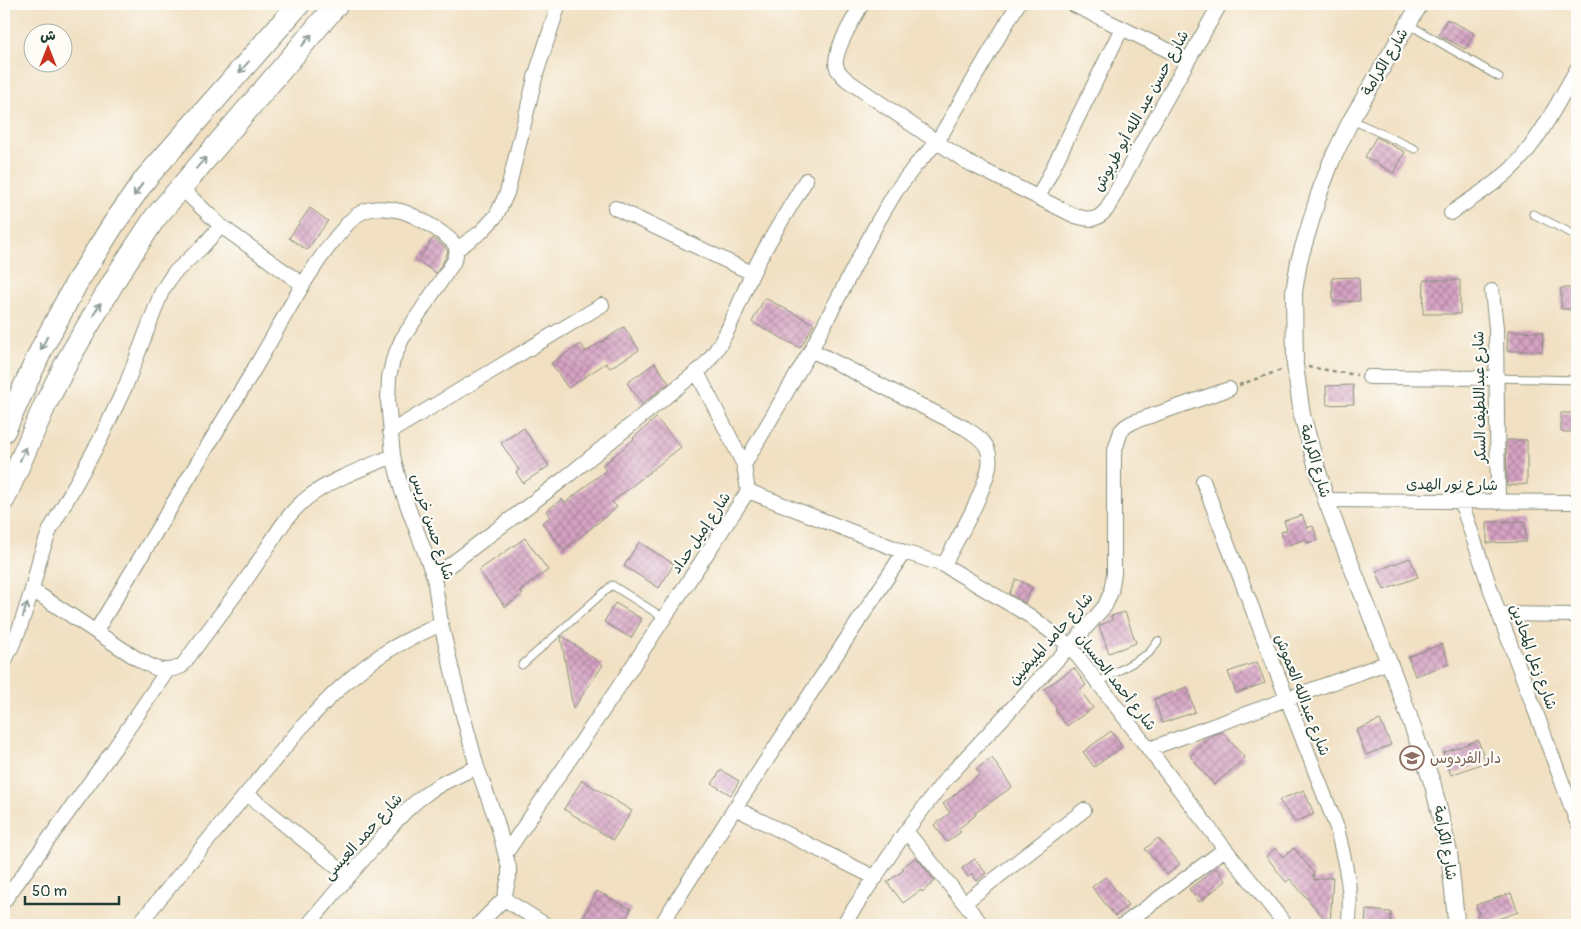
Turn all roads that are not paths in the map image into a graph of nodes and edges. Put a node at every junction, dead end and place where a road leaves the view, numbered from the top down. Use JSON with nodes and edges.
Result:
{"nodes":[{"id":1,"x":299,"y":4,"type":"edge"},
{"id":2,"x":337,"y":4,"type":"edge"},
{"id":3,"x":560,"y":4,"type":"edge"},
{"id":4,"x":862,"y":4,"type":"edge"},
{"id":5,"x":1018,"y":4,"type":"edge"},
{"id":6,"x":1072,"y":4,"type":"edge"},
{"id":7,"x":1220,"y":4,"type":"edge"},
{"id":8,"x":1420,"y":4,"type":"edge"},
{"id":9,"x":1408,"y":24,"type":"junction"},
{"id":10,"x":1122,"y":28,"type":"junction"},
{"id":11,"x":1188,"y":60,"type":"junction"},
{"id":12,"x":1577,"y":69,"type":"edge"},
{"id":13,"x":1499,"y":76,"type":"dead end"},
{"id":14,"x":1351,"y":120,"type":"junction"},
{"id":15,"x":937,"y":142,"type":"junction"},
{"id":16,"x":1415,"y":149,"type":"dead end"},
{"id":17,"x":806,"y":180,"type":"dead end"},
{"id":18,"x":180,"y":187,"type":"junction"},
{"id":19,"x":1038,"y":198,"type":"junction"},
{"id":20,"x":615,"y":208,"type":"dead end"},
{"id":21,"x":1451,"y":213,"type":"dead end"},
{"id":22,"x":1533,"y":214,"type":"dead end"},
{"id":23,"x":221,"y":226,"type":"junction"},
{"id":24,"x":1577,"y":236,"type":"edge"},
{"id":25,"x":455,"y":256,"type":"junction"},
{"id":26,"x":752,"y":273,"type":"junction"},
{"id":27,"x":302,"y":284,"type":"junction"},
{"id":28,"x":1492,"y":291,"type":"dead end"},
{"id":29,"x":602,"y":305,"type":"dead end"},
{"id":30,"x":811,"y":350,"type":"junction"},
{"id":31,"x":697,"y":372,"type":"junction"},
{"id":32,"x":1369,"y":377,"type":"road end"},
{"id":33,"x":1496,"y":378,"type":"junction"},
{"id":34,"x":1577,"y":380,"type":"edge"},
{"id":35,"x":1228,"y":389,"type":"road end"},
{"id":36,"x":4,"y":431,"type":"edge"},
{"id":37,"x":390,"y":432,"type":"junction"},
{"id":38,"x":393,"y":456,"type":"junction"},
{"id":39,"x":744,"y":465,"type":"junction"},
{"id":40,"x":1203,"y":480,"type":"dead end"},
{"id":41,"x":748,"y":491,"type":"junction"},
{"id":42,"x":4,"y":499,"type":"edge"},
{"id":43,"x":1326,"y":500,"type":"junction"},
{"id":44,"x":1461,"y":502,"type":"junction"},
{"id":45,"x":1498,"y":502,"type":"junction"},
{"id":46,"x":1577,"y":502,"type":"edge"},
{"id":47,"x":904,"y":552,"type":"junction"},
{"id":48,"x":944,"y":565,"type":"junction"},
{"id":49,"x":434,"y":576,"type":"junction"},
{"id":50,"x":32,"y":590,"type":"junction"},
{"id":51,"x":1499,"y":614,"type":"junction"},
{"id":52,"x":1577,"y":615,"type":"edge"},
{"id":53,"x":664,"y":618,"type":"junction"},
{"id":54,"x":441,"y":624,"type":"junction"},
{"id":55,"x":96,"y":631,"type":"junction"},
{"id":56,"x":1158,"y":641,"type":"dead end"},
{"id":57,"x":1070,"y":646,"type":"junction"},
{"id":58,"x":1389,"y":662,"type":"junction"},
{"id":59,"x":4,"y":663,"type":"edge"},
{"id":60,"x":522,"y":665,"type":"dead end"},
{"id":61,"x":167,"y":671,"type":"junction"},
{"id":62,"x":1098,"y":682,"type":"junction"},
{"id":63,"x":1286,"y":700,"type":"junction"},
{"id":64,"x":1149,"y":749,"type":"junction"},
{"id":65,"x":477,"y":767,"type":"junction"},
{"id":66,"x":247,"y":794,"type":"junction"},
{"id":67,"x":735,"y":808,"type":"junction"},
{"id":68,"x":1084,"y":810,"type":"dead end"},
{"id":69,"x":1577,"y":822,"type":"edge"},
{"id":70,"x":906,"y":831,"type":"junction"},
{"id":71,"x":1225,"y":849,"type":"junction"},
{"id":72,"x":506,"y":853,"type":"junction"},
{"id":73,"x":348,"y":876,"type":"junction"},
{"id":74,"x":876,"y":878,"type":"junction"},
{"id":75,"x":504,"y":899,"type":"junction"},
{"id":76,"x":4,"y":901,"type":"edge"},
{"id":77,"x":964,"y":903,"type":"junction"},
{"id":78,"x":138,"y":925,"type":"edge"},
{"id":79,"x":308,"y":925,"type":"edge"},
{"id":80,"x":478,"y":925,"type":"edge"},
{"id":81,"x":546,"y":925,"type":"edge"},
{"id":82,"x":661,"y":925,"type":"edge"},
{"id":83,"x":843,"y":925,"type":"edge"},
{"id":84,"x":982,"y":925,"type":"edge"},
{"id":85,"x":1123,"y":925,"type":"edge"},
{"id":86,"x":1286,"y":925,"type":"edge"},
{"id":87,"x":1348,"y":925,"type":"edge"},
{"id":88,"x":1455,"y":925,"type":"edge"}],
"edges":[{"from":1,"to":36,"type":"highway","one_way":true},
{"from":18,"to":2,"type":"highway","one_way":true},
{"from":3,"to":25,"type":"street"},
{"from":4,"to":15,"type":"street"},
{"from":5,"to":15,"type":"street"},
{"from":6,"to":10,"type":"street"},
{"from":7,"to":11,"type":"street","name":"شارع حسن عبد الله أبو طربوش"},
{"from":8,"to":9,"type":"street","name":"شارع الكرامة"},
{"from":9,"to":13,"type":"lane"},
{"from":9,"to":14,"type":"street","name":"شارع الكرامة"},
{"from":10,"to":11,"type":"street"},
{"from":10,"to":19,"type":"street"},
{"from":11,"to":19,"type":"street","name":"شارع حسن عبد الله أبو طربوش"},
{"from":12,"to":21,"type":"street"},
{"from":14,"to":16,"type":"lane"},
{"from":14,"to":43,"type":"street","name":"شارع الكرامة"},
{"from":15,"to":19,"type":"street"},
{"from":15,"to":30,"type":"street"},
{"from":17,"to":26,"type":"street"},
{"from":18,"to":23,"type":"street"},
{"from":42,"to":18,"type":"highway","one_way":true},
{"from":20,"to":26,"type":"street"},
{"from":22,"to":24,"type":"lane"},
{"from":23,"to":27,"type":"street"},
{"from":23,"to":50,"type":"street"},
{"from":25,"to":27,"type":"street"},
{"from":25,"to":37,"type":"street","name":"شارع حسن خريس"},
{"from":26,"to":31,"type":"street"},
{"from":27,"to":55,"type":"street"},
{"from":28,"to":33,"type":"street","name":"شارع عبداللطيف السكر"},
{"from":29,"to":37,"type":"street"},
{"from":30,"to":39,"type":"street"},
{"from":30,"to":48,"type":"street"},
{"from":31,"to":39,"type":"street","name":"شارع إميل حداد"},
{"from":31,"to":49,"type":"street"},
{"from":32,"to":33,"type":"street"},
{"from":33,"to":34,"type":"lane"},
{"from":33,"to":45,"type":"street","name":"شارع عبداللطيف السكر"},
{"from":35,"to":57,"type":"street","name":"شارع حامد المبيضين"},
{"from":37,"to":38,"type":"street","name":"شارع حسن خريس"},
{"from":38,"to":49,"type":"street","name":"شارع حسن خريس"},
{"from":38,"to":61,"type":"street"},
{"from":39,"to":41,"type":"street","name":"شارع إميل حداد"},
{"from":40,"to":63,"type":"street","name":"شارع عبدالله العموش"},
{"from":41,"to":47,"type":"street","name":"شارع أحمد الحسبان"},
{"from":41,"to":53,"type":"street","name":"شارع إميل حداد"},
{"from":43,"to":44,"type":"street","name":"شارع نور الهدى"},
{"from":43,"to":58,"type":"street","name":"شارع الكرامة"},
{"from":44,"to":45,"type":"street","name":"شارع نور الهدى"},
{"from":44,"to":51,"type":"street","name":"شارع زعل المحادين"},
{"from":45,"to":46,"type":"street","name":"شارع نور الهدى"},
{"from":47,"to":48,"type":"street","name":"شارع أحمد الحسبان"},
{"from":47,"to":67,"type":"street"},
{"from":48,"to":57,"type":"street","name":"شارع أحمد الحسبان"},
{"from":49,"to":54,"type":"street","name":"شارع حسن خريس"},
{"from":50,"to":55,"type":"street"},
{"from":59,"to":50,"type":"street","one_way":true},
{"from":51,"to":52,"type":"street"},
{"from":51,"to":69,"type":"street","name":"شارع زعل المحادين"},
{"from":53,"to":60,"type":"lane"},
{"from":53,"to":72,"type":"street","name":"شارع إميل حداد"},
{"from":54,"to":65,"type":"street","name":"شارع حسن خريس"},
{"from":54,"to":66,"type":"street"},
{"from":55,"to":61,"type":"street"},
{"from":56,"to":62,"type":"lane"},
{"from":57,"to":62,"type":"street","name":"شارع أحمد الحسبان"},
{"from":57,"to":70,"type":"street","name":"شارع حامد المبيضين"},
{"from":58,"to":63,"type":"street"},
{"from":58,"to":88,"type":"street","name":"شارع الكرامة"},
{"from":61,"to":76,"type":"street"},
{"from":62,"to":64,"type":"street","name":"شارع أحمد الحسبان"},
{"from":63,"to":64,"type":"street"},
{"from":63,"to":87,"type":"street","name":"شارع عبدالله العموش"},
{"from":64,"to":71,"type":"street","name":"شارع أحمد الحسبان"},
{"from":65,"to":72,"type":"street","name":"شارع حسن خريس"},
{"from":65,"to":73,"type":"street","name":"شارع حمد العيسى"},
{"from":66,"to":73,"type":"street"},
{"from":66,"to":78,"type":"street"},
{"from":67,"to":74,"type":"street"},
{"from":67,"to":82,"type":"street"},
{"from":68,"to":77,"type":"street"},
{"from":70,"to":74,"type":"street","name":"شارع حامد المبيضين"},
{"from":70,"to":77,"type":"street"},
{"from":71,"to":85,"type":"street"},
{"from":71,"to":86,"type":"street","name":"شارع أحمد الحسبان"},
{"from":72,"to":75,"type":"street","name":"شارع حسن خريس"},
{"from":73,"to":79,"type":"street","name":"شارع حمد العيسى"},
{"from":74,"to":83,"type":"street","name":"شارع حامد المبيضين"},
{"from":75,"to":80,"type":"street"},
{"from":75,"to":81,"type":"street"},
{"from":77,"to":84,"type":"street"}]}
